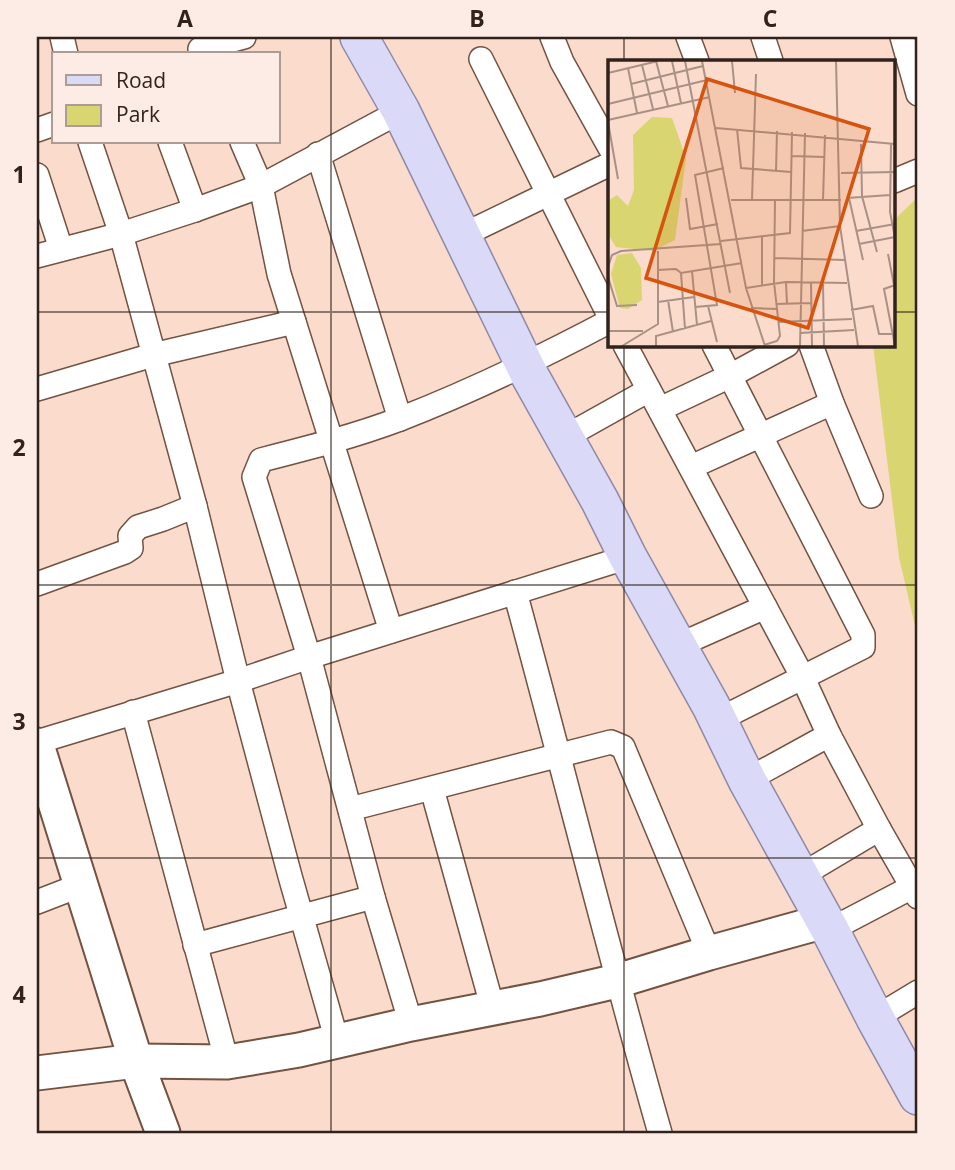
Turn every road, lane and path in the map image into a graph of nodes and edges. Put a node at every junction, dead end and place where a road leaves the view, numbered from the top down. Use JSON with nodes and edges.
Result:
{"nodes":[{"id":1,"x":244,"y":37,"type":"edge"},
{"id":2,"x":359,"y":37,"type":"edge"},
{"id":3,"x":552,"y":37,"type":"edge"},
{"id":4,"x":688,"y":37,"type":"edge"},
{"id":5,"x":763,"y":37,"type":"edge"},
{"id":6,"x":902,"y":37,"type":"edge"},
{"id":7,"x":199,"y":47,"type":"edge"},
{"id":8,"x":481,"y":59,"type":"dead end"},
{"id":9,"x":697,"y":60,"type":"edge"},
{"id":10,"x":771,"y":60,"type":"edge"},
{"id":11,"x":902,"y":65,"type":"edge"},
{"id":12,"x":918,"y":94,"type":"edge"},
{"id":13,"x":401,"y":111,"type":"junction"},
{"id":14,"x":91,"y":144,"type":"edge"},
{"id":15,"x":171,"y":144,"type":"edge"},
{"id":16,"x":243,"y":144,"type":"edge"},
{"id":17,"x":608,"y":145,"type":"edge"},
{"id":18,"x":318,"y":154,"type":"junction"},
{"id":19,"x":608,"y":165,"type":"edge"},
{"id":20,"x":918,"y":171,"type":"edge"},
{"id":21,"x":37,"y":175,"type":"edge"},
{"id":22,"x":895,"y":181,"type":"edge"},
{"id":23,"x":261,"y":186,"type":"junction"},
{"id":24,"x":548,"y":193,"type":"junction"},
{"id":25,"x":195,"y":210,"type":"junction"},
{"id":26,"x":121,"y":234,"type":"junction"},
{"id":27,"x":461,"y":236,"type":"junction"},
{"id":28,"x":61,"y":249,"type":"junction"},
{"id":29,"x":37,"y":256,"type":"edge"},
{"id":30,"x":608,"y":311,"type":"edge"},
{"id":31,"x":608,"y":314,"type":"edge"},
{"id":32,"x":294,"y":322,"type":"junction"},
{"id":33,"x":626,"y":346,"type":"edge"},
{"id":34,"x":715,"y":346,"type":"edge"},
{"id":35,"x":785,"y":346,"type":"edge"},
{"id":36,"x":811,"y":346,"type":"edge"},
{"id":37,"x":153,"y":355,"type":"junction"},
{"id":38,"x":525,"y":365,"type":"junction"},
{"id":39,"x":730,"y":376,"type":"junction"},
{"id":40,"x":37,"y":390,"type":"edge"},
{"id":41,"x":654,"y":399,"type":"junction"},
{"id":42,"x":832,"y":403,"type":"junction"},
{"id":43,"x":400,"y":419,"type":"junction"},
{"id":44,"x":760,"y":436,"type":"junction"},
{"id":45,"x":565,"y":437,"type":"junction"},
{"id":46,"x":331,"y":442,"type":"junction"},
{"id":47,"x":691,"y":467,"type":"junction"},
{"id":48,"x":871,"y":496,"type":"dead end"},
{"id":49,"x":195,"y":506,"type":"junction"},
{"id":50,"x":628,"y":557,"type":"junction"},
{"id":51,"x":37,"y":584,"type":"edge"},
{"id":52,"x":515,"y":592,"type":"junction"},
{"id":53,"x":765,"y":607,"type":"junction"},
{"id":54,"x":391,"y":631,"type":"junction"},
{"id":55,"x":677,"y":646,"type":"junction"},
{"id":56,"x":309,"y":657,"type":"junction"},
{"id":57,"x":802,"y":676,"type":"junction"},
{"id":58,"x":238,"y":681,"type":"junction"},
{"id":59,"x":133,"y":712,"type":"junction"},
{"id":60,"x":718,"y":720,"type":"junction"},
{"id":61,"x":829,"y":735,"type":"junction"},
{"id":62,"x":37,"y":748,"type":"edge"},
{"id":63,"x":559,"y":755,"type":"junction"},
{"id":64,"x":747,"y":780,"type":"junction"},
{"id":65,"x":432,"y":789,"type":"junction"},
{"id":66,"x":350,"y":809,"type":"junction"},
{"id":67,"x":879,"y":829,"type":"junction"},
{"id":68,"x":800,"y":876,"type":"junction"},
{"id":69,"x":81,"y":885,"type":"junction"},
{"id":70,"x":915,"y":892,"type":"edge"},
{"id":71,"x":373,"y":897,"type":"junction"},
{"id":72,"x":37,"y":902,"type":"edge"},
{"id":73,"x":302,"y":915,"type":"junction"},
{"id":74,"x":828,"y":925,"type":"junction"},
{"id":75,"x":195,"y":945,"type":"junction"},
{"id":76,"x":709,"y":953,"type":"junction"},
{"id":77,"x":617,"y":981,"type":"junction"},
{"id":78,"x":918,"y":992,"type":"edge"},
{"id":79,"x":493,"y":1009,"type":"junction"},
{"id":80,"x":875,"y":1018,"type":"junction"},
{"id":81,"x":411,"y":1024,"type":"junction"},
{"id":82,"x":337,"y":1041,"type":"junction"},
{"id":83,"x":136,"y":1061,"type":"junction"},
{"id":84,"x":227,"y":1062,"type":"junction"},
{"id":85,"x":37,"y":1073,"type":"edge"},
{"id":86,"x":916,"y":1084,"type":"edge"},
{"id":87,"x":163,"y":1133,"type":"edge"},
{"id":88,"x":660,"y":1133,"type":"edge"}],
"edges":[{"from":1,"to":7,"type":"street"},
{"from":2,"to":13,"type":"main road"},
{"from":3,"to":17,"type":"street"},
{"from":4,"to":9,"type":"street"},
{"from":5,"to":10,"type":"street"},
{"from":6,"to":11,"type":"street"},
{"from":8,"to":24,"type":"street"},
{"from":11,"to":12,"type":"street"},
{"from":13,"to":18,"type":"street"},
{"from":13,"to":27,"type":"main road"},
{"from":14,"to":26,"type":"street"},
{"from":15,"to":25,"type":"street"},
{"from":16,"to":23,"type":"street"},
{"from":18,"to":23,"type":"street"},
{"from":18,"to":43,"type":"street"},
{"from":19,"to":24,"type":"street"},
{"from":20,"to":22,"type":"street"},
{"from":21,"to":28,"type":"street"},
{"from":23,"to":25,"type":"street"},
{"from":23,"to":32,"type":"street"},
{"from":24,"to":27,"type":"street"},
{"from":24,"to":30,"type":"street"},
{"from":25,"to":26,"type":"street"},
{"from":26,"to":28,"type":"street"},
{"from":26,"to":37,"type":"street"},
{"from":27,"to":38,"type":"main road"},
{"from":28,"to":29,"type":"street"},
{"from":31,"to":38,"type":"street"},
{"from":32,"to":37,"type":"street"},
{"from":32,"to":46,"type":"street"},
{"from":33,"to":41,"type":"street"},
{"from":34,"to":39,"type":"street"},
{"from":35,"to":39,"type":"street"},
{"from":36,"to":42,"type":"street"},
{"from":37,"to":40,"type":"street"},
{"from":37,"to":49,"type":"street"},
{"from":38,"to":43,"type":"street"},
{"from":38,"to":45,"type":"main road"},
{"from":39,"to":41,"type":"street"},
{"from":39,"to":44,"type":"street"},
{"from":41,"to":45,"type":"street"},
{"from":41,"to":47,"type":"street"},
{"from":42,"to":44,"type":"street"},
{"from":42,"to":48,"type":"street"},
{"from":43,"to":46,"type":"street"},
{"from":44,"to":47,"type":"street"},
{"from":44,"to":57,"type":"street"},
{"from":45,"to":50,"type":"main road"},
{"from":46,"to":54,"type":"street"},
{"from":46,"to":56,"type":"street"},
{"from":47,"to":53,"type":"street"},
{"from":49,"to":51,"type":"street"},
{"from":49,"to":58,"type":"street"},
{"from":50,"to":52,"type":"street"},
{"from":50,"to":55,"type":"main road"},
{"from":52,"to":54,"type":"street"},
{"from":52,"to":63,"type":"street"},
{"from":53,"to":55,"type":"street"},
{"from":53,"to":57,"type":"street"},
{"from":54,"to":56,"type":"street"},
{"from":55,"to":60,"type":"main road"},
{"from":56,"to":58,"type":"street"},
{"from":56,"to":66,"type":"street"},
{"from":57,"to":60,"type":"street"},
{"from":57,"to":61,"type":"street"},
{"from":58,"to":59,"type":"street"},
{"from":58,"to":73,"type":"street"},
{"from":59,"to":62,"type":"street"},
{"from":59,"to":75,"type":"street"},
{"from":60,"to":64,"type":"main road"},
{"from":61,"to":64,"type":"street"},
{"from":61,"to":67,"type":"street"},
{"from":62,"to":69,"type":"street"},
{"from":63,"to":65,"type":"street"},
{"from":63,"to":76,"type":"street"},
{"from":63,"to":77,"type":"street"},
{"from":64,"to":68,"type":"main road"},
{"from":65,"to":66,"type":"street"},
{"from":65,"to":79,"type":"street"},
{"from":66,"to":71,"type":"street"},
{"from":67,"to":68,"type":"street"},
{"from":67,"to":70,"type":"street"},
{"from":68,"to":74,"type":"main road"},
{"from":69,"to":72,"type":"street"},
{"from":69,"to":83,"type":"street"},
{"from":70,"to":74,"type":"street"},
{"from":71,"to":73,"type":"street"},
{"from":71,"to":81,"type":"street"},
{"from":73,"to":75,"type":"street"},
{"from":73,"to":82,"type":"street"},
{"from":74,"to":76,"type":"street"},
{"from":74,"to":80,"type":"main road"},
{"from":75,"to":84,"type":"street"},
{"from":76,"to":77,"type":"street"},
{"from":77,"to":79,"type":"street"},
{"from":77,"to":88,"type":"street"},
{"from":78,"to":80,"type":"street"},
{"from":79,"to":81,"type":"street"},
{"from":80,"to":86,"type":"main road"},
{"from":81,"to":82,"type":"street"},
{"from":82,"to":84,"type":"street"},
{"from":83,"to":84,"type":"street"},
{"from":83,"to":85,"type":"street"},
{"from":83,"to":87,"type":"street"}]}
